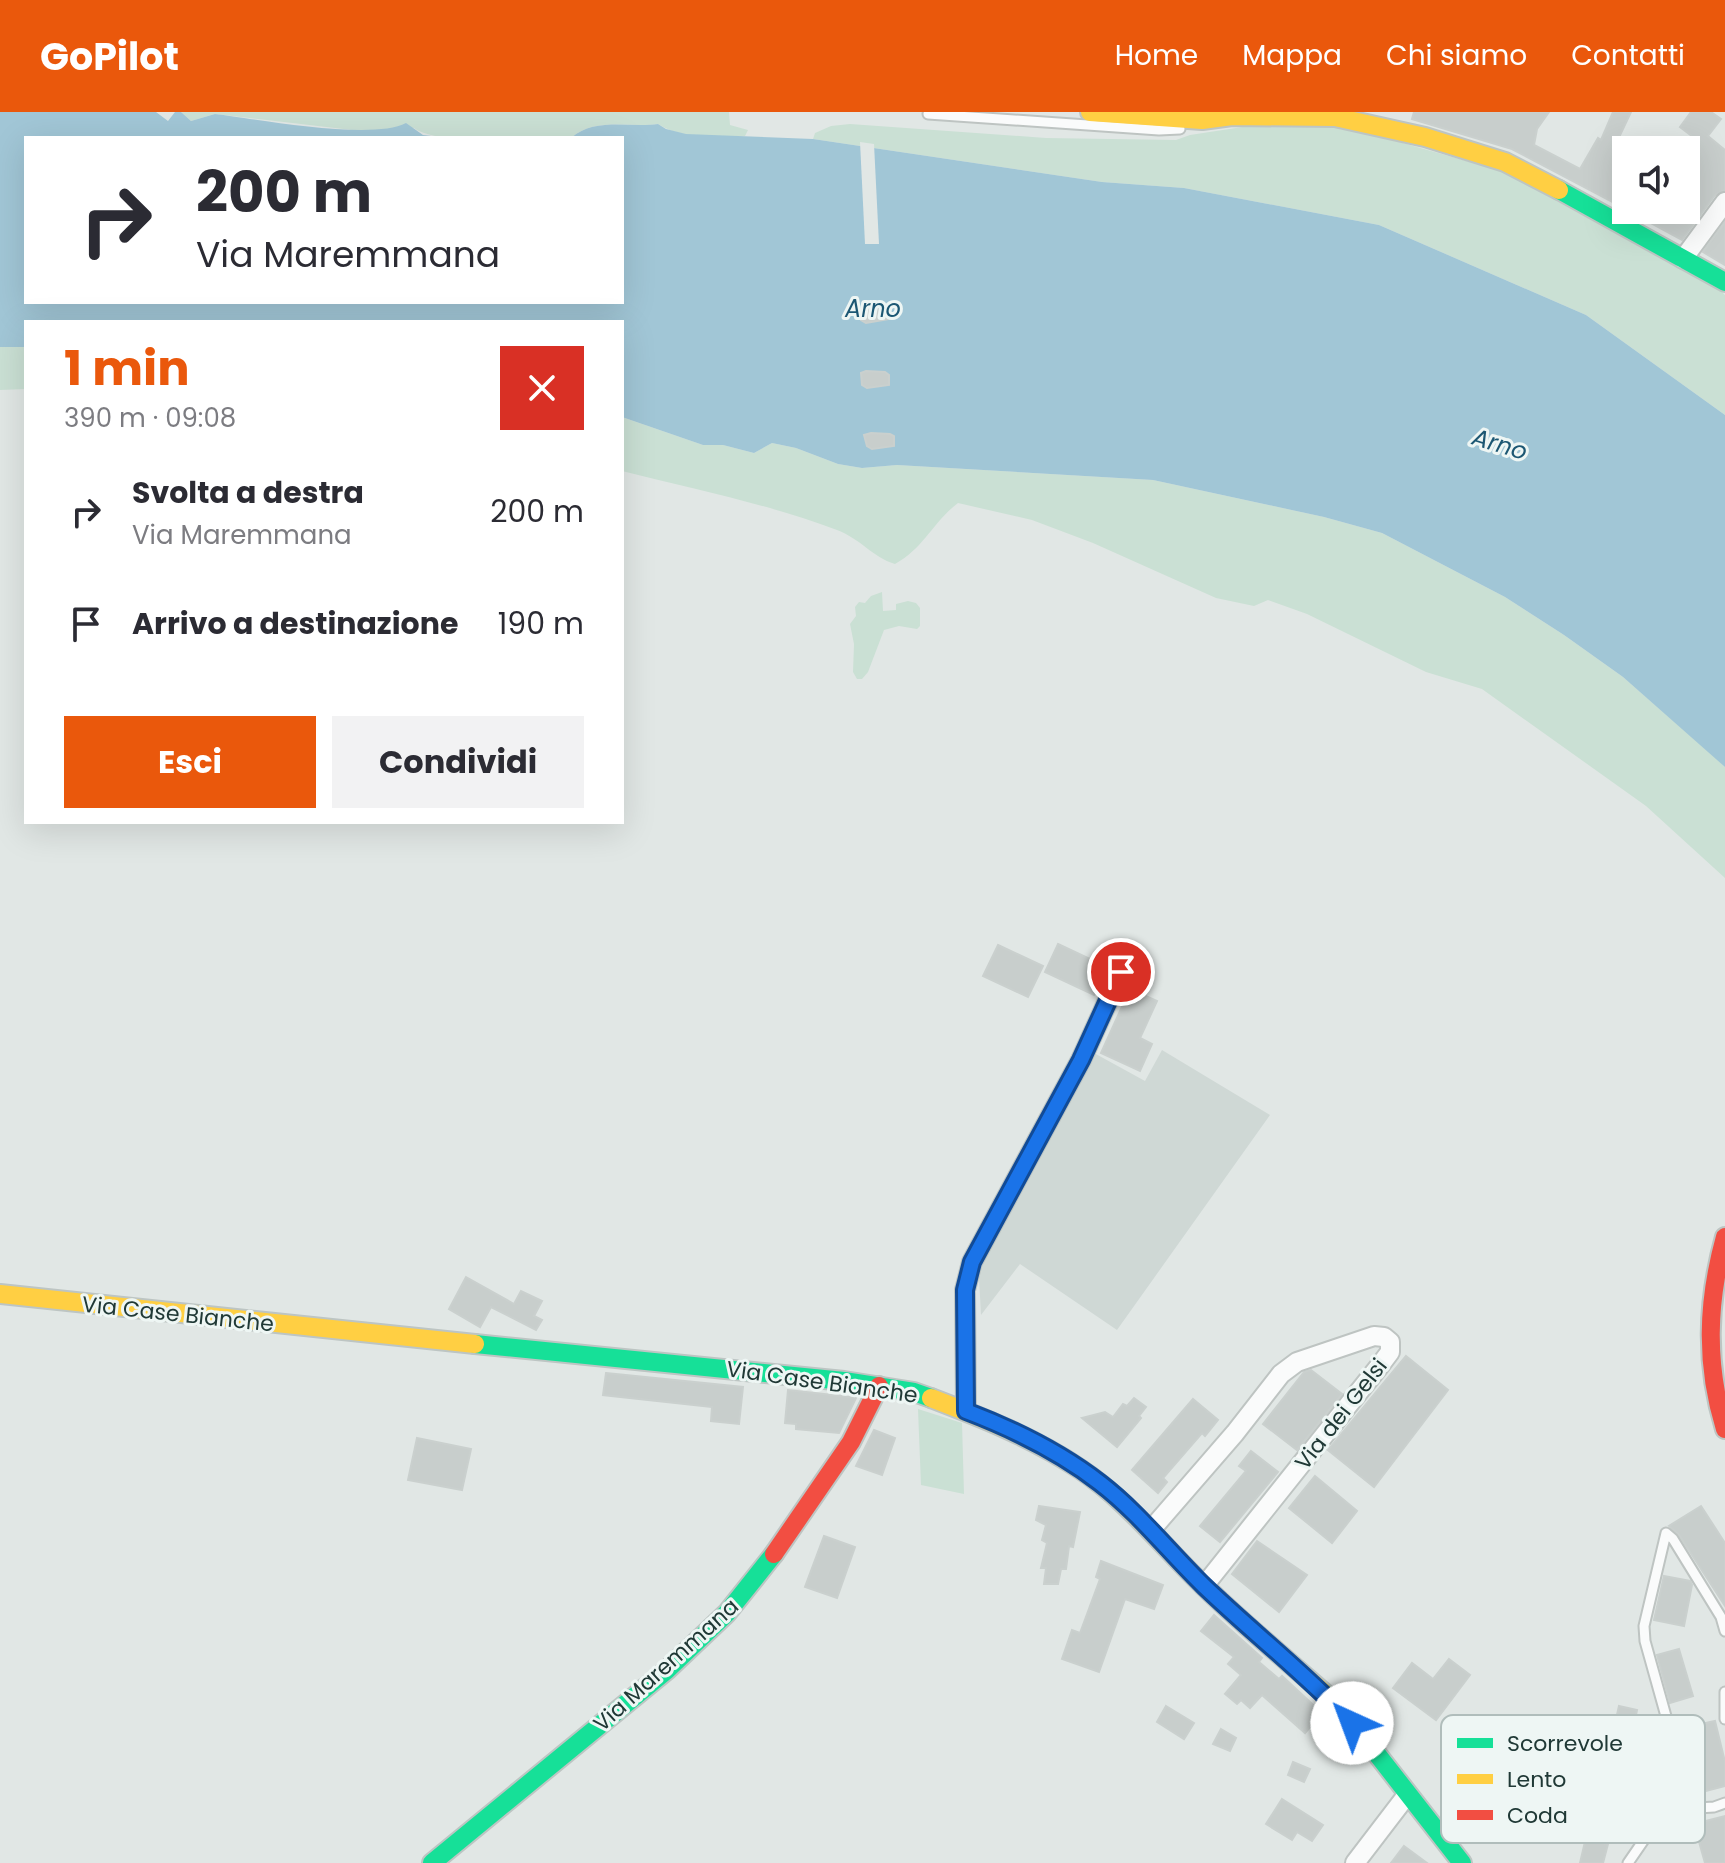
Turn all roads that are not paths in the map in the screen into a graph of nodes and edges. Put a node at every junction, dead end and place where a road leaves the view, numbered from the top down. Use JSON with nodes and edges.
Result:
{"nodes":[{"id":1,"x":1090,"y":112,"type":"edge"},
{"id":2,"x":928,"y":114,"type":"edge"},
{"id":3,"x":1238,"y":114,"type":"edge"},
{"id":4,"x":1725,"y":202,"type":"edge"},
{"id":5,"x":1683,"y":259,"type":"junction"},
{"id":6,"x":1725,"y":282,"type":"edge"},
{"id":7,"x":1121,"y":972,"type":"dead end"},
{"id":8,"x":1725,"y":1237,"type":"edge"},
{"id":9,"x":0,"y":1294,"type":"edge"},
{"id":10,"x":879,"y":1386,"type":"junction"},
{"id":11,"x":966,"y":1411,"type":"junction"},
{"id":12,"x":1725,"y":1429,"type":"edge"},
{"id":13,"x":1151,"y":1530,"type":"junction"},
{"id":14,"x":1204,"y":1586,"type":"junction"},
{"id":15,"x":1725,"y":1631,"type":"edge"},
{"id":16,"x":1725,"y":1692,"type":"edge"},
{"id":17,"x":1666,"y":1715,"type":"edge"},
{"id":18,"x":1725,"y":1719,"type":"edge"},
{"id":19,"x":1407,"y":1795,"type":"junction"},
{"id":20,"x":1725,"y":1803,"type":"edge"},
{"id":21,"x":1705,"y":1809,"type":"edge"},
{"id":22,"x":1441,"y":1837,"type":"edge"},
{"id":23,"x":1446,"y":1843,"type":"edge"},
{"id":24,"x":1642,"y":1843,"type":"edge"},
{"id":25,"x":432,"y":1863,"type":"edge"},
{"id":26,"x":1355,"y":1863,"type":"edge"},
{"id":27,"x":1462,"y":1863,"type":"edge"},
{"id":28,"x":1628,"y":1863,"type":"edge"}],
"edges":[{"from":1,"to":3,"type":"street"},
{"from":2,"to":3,"type":"lane"},
{"from":3,"to":5,"type":"street"},
{"from":4,"to":5,"type":"street"},
{"from":5,"to":6,"type":"street"},
{"from":7,"to":11,"type":"street"},
{"from":8,"to":12,"type":"street"},
{"from":9,"to":10,"type":"street","name":"Via Case Bianche"},
{"from":10,"to":11,"type":"street","name":"Via Case Bianche"},
{"from":10,"to":25,"type":"street","name":"Via Maremmana"},
{"from":11,"to":13,"type":"street","name":"Via Case Bianche"},
{"from":13,"to":14,"type":"street","name":"Via Case Bianche"},
{"from":13,"to":14,"type":"street","name":"Via dei Gelsi"},
{"from":14,"to":19,"type":"street","name":"Via Case Bianche"},
{"from":15,"to":17,"type":"lane"},
{"from":16,"to":18,"type":"lane"},
{"from":19,"to":22,"type":"street","name":"Via Case Bianche"},
{"from":19,"to":26,"type":"street"},
{"from":20,"to":21,"type":"lane"},
{"from":23,"to":27,"type":"street","name":"Via Case Bianche"},
{"from":24,"to":28,"type":"lane"}]}
